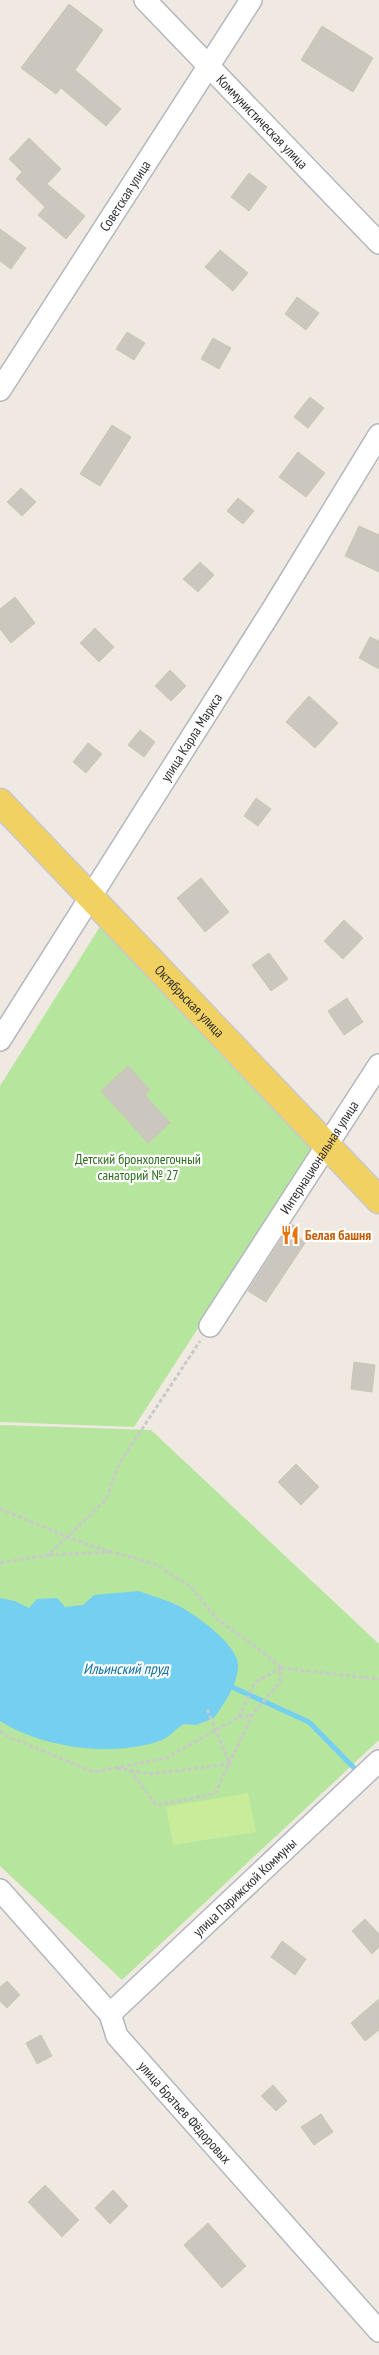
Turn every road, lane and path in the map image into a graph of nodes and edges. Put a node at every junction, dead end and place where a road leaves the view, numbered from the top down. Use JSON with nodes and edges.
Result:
{"nodes":[{"id":1,"x":144,"y":0,"type":"edge"},
{"id":2,"x":251,"y":0,"type":"edge"},
{"id":3,"x":208,"y":67,"type":"junction"},
{"id":4,"x":379,"y":243,"type":"edge"},
{"id":5,"x":0,"y":390,"type":"edge"},
{"id":6,"x":379,"y":435,"type":"edge"},
{"id":7,"x":0,"y":802,"type":"edge"},
{"id":8,"x":90,"y":896,"type":"junction"},
{"id":9,"x":0,"y":1040,"type":"edge"},
{"id":10,"x":379,"y":1065,"type":"edge"},
{"id":11,"x":328,"y":1145,"type":"junction"},
{"id":12,"x":379,"y":1200,"type":"edge"},
{"id":13,"x":210,"y":1326,"type":"joint"},
{"id":14,"x":0,"y":1509,"type":"edge"},
{"id":15,"x":68,"y":1537,"type":"junction"},
{"id":16,"x":118,"y":1552,"type":"junction"},
{"id":17,"x":48,"y":1555,"type":"junction"},
{"id":18,"x":0,"y":1563,"type":"edge"},
{"id":19,"x":281,"y":1668,"type":"junction"},
{"id":20,"x":379,"y":1679,"type":"edge"},
{"id":21,"x":207,"y":1709,"type":"dead end"},
{"id":22,"x":252,"y":1715,"type":"junction"},
{"id":23,"x":238,"y":1717,"type":"junction"},
{"id":24,"x":0,"y":1731,"type":"edge"},
{"id":25,"x":215,"y":1732,"type":"junction"},
{"id":26,"x":379,"y":1761,"type":"edge"},
{"id":27,"x":230,"y":1764,"type":"junction"},
{"id":28,"x":115,"y":1768,"type":"junction"},
{"id":29,"x":130,"y":1770,"type":"junction"},
{"id":30,"x":0,"y":1890,"type":"edge"},
{"id":31,"x":110,"y":2014,"type":"junction"},
{"id":32,"x":379,"y":2331,"type":"edge"}],
"edges":[{"from":1,"to":3,"type":"street","name":"Коммунистическая улица"},
{"from":2,"to":3,"type":"street","name":"Советская улица"},
{"from":3,"to":4,"type":"street","name":"Коммунистическая улица"},
{"from":3,"to":5,"type":"street","name":"Советская улица"},
{"from":6,"to":8,"type":"street","name":"улица Карла Маркса"},
{"from":7,"to":8,"type":"main road","name":"Октябрьская улица"},
{"from":8,"to":9,"type":"street","name":"улица Карла Маркса"},
{"from":8,"to":11,"type":"main road","name":"Октябрьская улица"},
{"from":10,"to":11,"type":"street","name":"Интернациональная улица"},
{"from":11,"to":12,"type":"main road","name":"Октябрьская улица"},
{"from":11,"to":13,"type":"street","name":"Интернациональная улица"},
{"from":13,"to":15,"type":"path"},
{"from":14,"to":15,"type":"path"},
{"from":15,"to":16,"type":"path"},
{"from":15,"to":17,"type":"path"},
{"from":16,"to":17,"type":"path"},
{"from":16,"to":19,"type":"path"},
{"from":17,"to":18,"type":"path"},
{"from":19,"to":20,"type":"path"},
{"from":19,"to":22,"type":"path"},
{"from":19,"to":23,"type":"path"},
{"from":21,"to":25,"type":"path"},
{"from":22,"to":23,"type":"path"},
{"from":22,"to":27,"type":"path"},
{"from":23,"to":25,"type":"path"},
{"from":24,"to":28,"type":"path"},
{"from":25,"to":27,"type":"path"},
{"from":25,"to":28,"type":"path"},
{"from":26,"to":31,"type":"street","name":"улица Парижской Коммуны"},
{"from":27,"to":29,"type":"path"},
{"from":27,"to":29,"type":"path"},
{"from":28,"to":29,"type":"path"},
{"from":30,"to":31,"type":"street","name":"улица Братьев Фёдоровых"},
{"from":31,"to":32,"type":"street","name":"улица Братьев Фёдоровых"}]}
